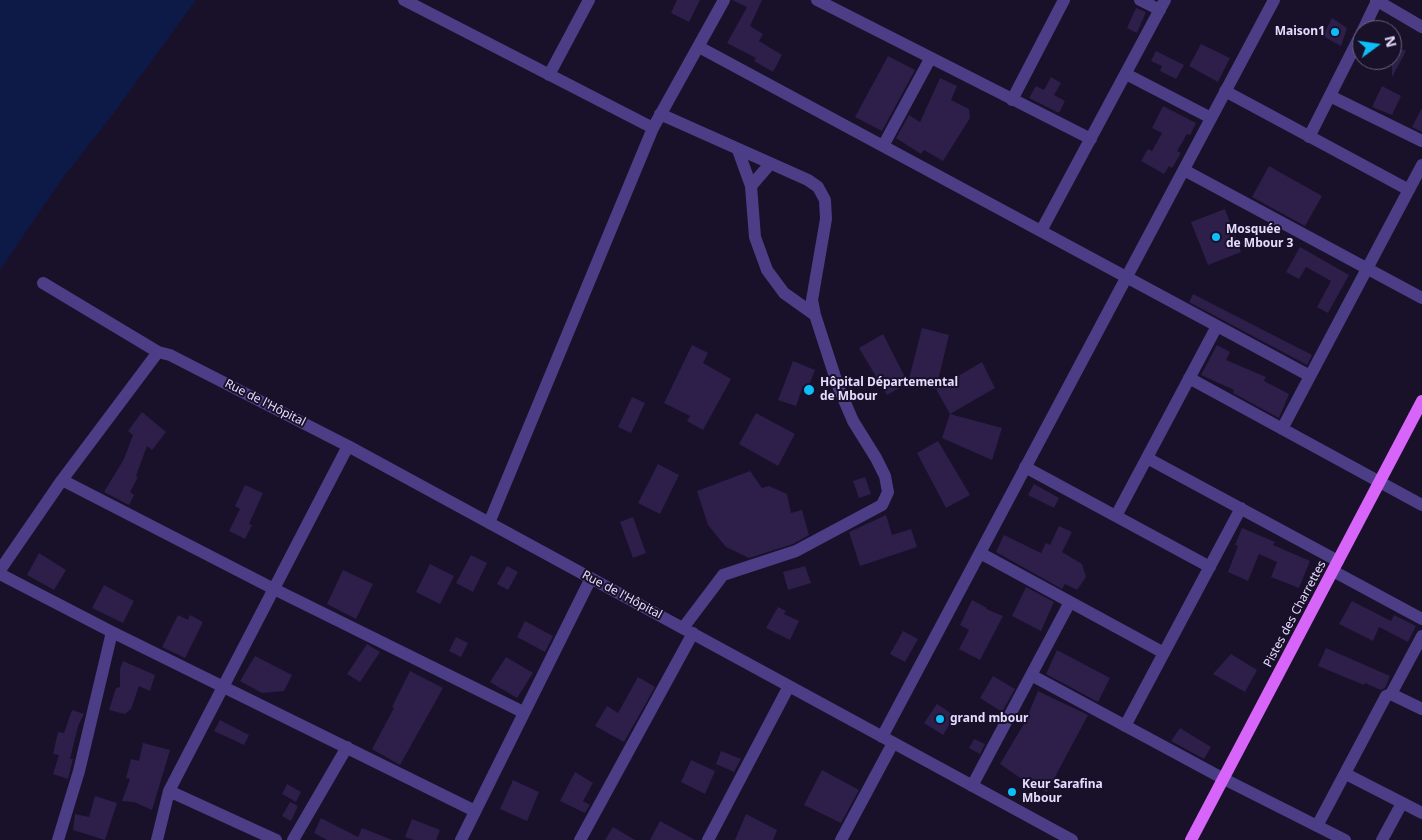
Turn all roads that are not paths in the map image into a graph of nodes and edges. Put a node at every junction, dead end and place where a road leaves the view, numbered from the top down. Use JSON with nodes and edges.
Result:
{"nodes":[{"id":1,"x":404,"y":0,"type":"edge"},
{"id":2,"x":589,"y":0,"type":"edge"},
{"id":3,"x":724,"y":0,"type":"edge"},
{"id":4,"x":817,"y":0,"type":"edge"},
{"id":5,"x":1064,"y":0,"type":"edge"},
{"id":6,"x":1140,"y":0,"type":"edge"},
{"id":7,"x":1274,"y":0,"type":"edge"},
{"id":8,"x":1377,"y":0,"type":"edge"},
{"id":9,"x":837,"y":5,"type":"edge"},
{"id":10,"x":1162,"y":5,"type":"edge"},
{"id":11,"x":1367,"y":20,"type":"edge"},
{"id":12,"x":1422,"y":26,"type":"edge"},
{"id":13,"x":699,"y":47,"type":"junction"},
{"id":14,"x":1352,"y":51,"type":"edge"},
{"id":15,"x":930,"y":59,"type":"junction"},
{"id":16,"x":1126,"y":74,"type":"junction"},
{"id":17,"x":549,"y":75,"type":"junction"},
{"id":18,"x":1225,"y":91,"type":"junction"},
{"id":19,"x":1330,"y":96,"type":"junction"},
{"id":20,"x":1012,"y":100,"type":"junction"},
{"id":21,"x":660,"y":114,"type":"junction"},
{"id":22,"x":1211,"y":118,"type":"junction"},
{"id":23,"x":653,"y":128,"type":"junction"},
{"id":24,"x":1309,"y":137,"type":"junction"},
{"id":25,"x":1091,"y":139,"type":"junction"},
{"id":26,"x":1422,"y":142,"type":"edge"},
{"id":27,"x":883,"y":146,"type":"junction"},
{"id":28,"x":738,"y":150,"type":"junction"},
{"id":29,"x":770,"y":164,"type":"junction"},
{"id":30,"x":1422,"y":165,"type":"edge"},
{"id":31,"x":1184,"y":170,"type":"junction"},
{"id":32,"x":751,"y":186,"type":"junction"},
{"id":33,"x":1409,"y":190,"type":"junction"},
{"id":34,"x":1041,"y":231,"type":"junction"},
{"id":35,"x":1367,"y":268,"type":"junction"},
{"id":36,"x":1127,"y":277,"type":"junction"},
{"id":37,"x":43,"y":284,"type":"dead end"},
{"id":38,"x":1422,"y":298,"type":"edge"},
{"id":39,"x":815,"y":315,"type":"junction"},
{"id":40,"x":1217,"y":326,"type":"junction"},
{"id":41,"x":164,"y":353,"type":"junction"},
{"id":42,"x":1310,"y":376,"type":"junction"},
{"id":43,"x":1189,"y":378,"type":"junction"},
{"id":44,"x":1422,"y":401,"type":"edge"},
{"id":45,"x":1282,"y":429,"type":"junction"},
{"id":46,"x":348,"y":446,"type":"junction"},
{"id":47,"x":1147,"y":458,"type":"junction"},
{"id":48,"x":1026,"y":467,"type":"junction"},
{"id":49,"x":62,"y":480,"type":"junction"},
{"id":50,"x":1380,"y":481,"type":"junction"},
{"id":51,"x":1422,"y":505,"type":"edge"},
{"id":52,"x":1241,"y":508,"type":"junction"},
{"id":53,"x":1116,"y":516,"type":"junction"},
{"id":54,"x":489,"y":523,"type":"junction"},
{"id":55,"x":980,"y":553,"type":"junction"},
{"id":56,"x":1335,"y":566,"type":"junction"},
{"id":57,"x":1210,"y":567,"type":"junction"},
{"id":58,"x":0,"y":570,"type":"edge"},
{"id":59,"x":0,"y":574,"type":"edge"},
{"id":60,"x":591,"y":578,"type":"junction"},
{"id":61,"x":274,"y":589,"type":"junction"},
{"id":62,"x":1070,"y":602,"type":"junction"},
{"id":63,"x":1422,"y":619,"type":"edge"},
{"id":64,"x":688,"y":631,"type":"junction"},
{"id":65,"x":112,"y":632,"type":"junction"},
{"id":66,"x":1422,"y":636,"type":"edge"},
{"id":67,"x":1164,"y":653,"type":"junction"},
{"id":68,"x":1031,"y":675,"type":"junction"},
{"id":69,"x":224,"y":686,"type":"junction"},
{"id":70,"x":789,"y":686,"type":"junction"},
{"id":71,"x":1391,"y":694,"type":"junction"},
{"id":72,"x":1422,"y":709,"type":"edge"},
{"id":73,"x":523,"y":712,"type":"junction"},
{"id":74,"x":1125,"y":726,"type":"junction"},
{"id":75,"x":888,"y":740,"type":"junction"},
{"id":76,"x":347,"y":747,"type":"junction"},
{"id":77,"x":1346,"y":774,"type":"junction"},
{"id":78,"x":1224,"y":779,"type":"junction"},
{"id":79,"x":972,"y":786,"type":"junction"},
{"id":80,"x":169,"y":791,"type":"junction"},
{"id":81,"x":1402,"y":803,"type":"junction"},
{"id":82,"x":475,"y":811,"type":"junction"},
{"id":83,"x":1422,"y":813,"type":"edge"},
{"id":84,"x":1317,"y":826,"type":"junction"},
{"id":85,"x":1052,"y":835,"type":"edge"},
{"id":86,"x":58,"y":840,"type":"edge"},
{"id":87,"x":157,"y":840,"type":"edge"},
{"id":88,"x":276,"y":840,"type":"edge"},
{"id":89,"x":293,"y":840,"type":"edge"},
{"id":90,"x":461,"y":840,"type":"edge"},
{"id":91,"x":580,"y":840,"type":"edge"},
{"id":92,"x":708,"y":840,"type":"edge"},
{"id":93,"x":842,"y":840,"type":"edge"},
{"id":94,"x":1072,"y":840,"type":"edge"},
{"id":95,"x":1192,"y":840,"type":"edge"},
{"id":96,"x":1345,"y":840,"type":"edge"},
{"id":97,"x":1382,"y":840,"type":"edge"}],
"edges":[{"from":1,"to":17,"type":"street"},
{"from":2,"to":17,"type":"street"},
{"from":3,"to":13,"type":"street"},
{"from":4,"to":9,"type":"street"},
{"from":5,"to":20,"type":"street"},
{"from":6,"to":10,"type":"street"},
{"from":7,"to":18,"type":"street"},
{"from":8,"to":11,"type":"street"},
{"from":8,"to":12,"type":"street"},
{"from":9,"to":15,"type":"street"},
{"from":10,"to":16,"type":"street"},
{"from":13,"to":21,"type":"street"},
{"from":13,"to":27,"type":"street"},
{"from":14,"to":19,"type":"street"},
{"from":15,"to":20,"type":"street"},
{"from":15,"to":27,"type":"street"},
{"from":16,"to":22,"type":"street"},
{"from":16,"to":25,"type":"street"},
{"from":17,"to":23,"type":"street"},
{"from":18,"to":22,"type":"street"},
{"from":18,"to":24,"type":"street"},
{"from":19,"to":24,"type":"street"},
{"from":19,"to":26,"type":"street"},
{"from":20,"to":25,"type":"street"},
{"from":21,"to":23,"type":"street"},
{"from":21,"to":28,"type":"street"},
{"from":22,"to":31,"type":"street"},
{"from":23,"to":54,"type":"street"},
{"from":24,"to":33,"type":"street"},
{"from":25,"to":34,"type":"street"},
{"from":27,"to":34,"type":"street"},
{"from":28,"to":29,"type":"street"},
{"from":28,"to":32,"type":"street"},
{"from":29,"to":32,"type":"street"},
{"from":29,"to":39,"type":"street"},
{"from":30,"to":33,"type":"street"},
{"from":31,"to":35,"type":"street"},
{"from":31,"to":36,"type":"street"},
{"from":32,"to":39,"type":"street"},
{"from":33,"to":35,"type":"street"},
{"from":34,"to":36,"type":"street"},
{"from":35,"to":38,"type":"street"},
{"from":35,"to":42,"type":"street"},
{"from":36,"to":40,"type":"street"},
{"from":36,"to":48,"type":"street"},
{"from":37,"to":41,"type":"street","name":"Rue de l'Hôpital"},
{"from":39,"to":64,"type":"street"},
{"from":40,"to":42,"type":"street"},
{"from":40,"to":43,"type":"street"},
{"from":41,"to":46,"type":"street","name":"Rue de l'Hôpital"},
{"from":41,"to":49,"type":"street"},
{"from":42,"to":45,"type":"street"},
{"from":43,"to":45,"type":"street"},
{"from":43,"to":47,"type":"street"},
{"from":44,"to":50,"type":"main road","name":"Pistes des Charrettes"},
{"from":45,"to":50,"type":"street"},
{"from":46,"to":54,"type":"street","name":"Rue de l'Hôpital"},
{"from":46,"to":61,"type":"street"},
{"from":47,"to":52,"type":"street"},
{"from":47,"to":53,"type":"street"},
{"from":48,"to":53,"type":"street"},
{"from":48,"to":55,"type":"street"},
{"from":49,"to":58,"type":"street"},
{"from":49,"to":61,"type":"street"},
{"from":50,"to":51,"type":"street"},
{"from":50,"to":56,"type":"main road","name":"Pistes des Charrettes"},
{"from":52,"to":56,"type":"street"},
{"from":52,"to":57,"type":"street"},
{"from":53,"to":57,"type":"street"},
{"from":54,"to":60,"type":"street","name":"Rue de l'Hôpital"},
{"from":55,"to":62,"type":"street"},
{"from":55,"to":75,"type":"street"},
{"from":56,"to":63,"type":"street"},
{"from":56,"to":78,"type":"main road","name":"Pistes des Charrettes"},
{"from":57,"to":67,"type":"street"},
{"from":59,"to":65,"type":"street"},
{"from":60,"to":64,"type":"street","name":"Rue de l'Hôpital"},
{"from":60,"to":73,"type":"street"},
{"from":61,"to":69,"type":"street"},
{"from":61,"to":73,"type":"street"},
{"from":62,"to":67,"type":"street"},
{"from":62,"to":68,"type":"street"},
{"from":64,"to":70,"type":"street","name":"Rue de l'Hôpital"},
{"from":64,"to":91,"type":"street"},
{"from":65,"to":69,"type":"street"},
{"from":65,"to":86,"type":"street"},
{"from":66,"to":71,"type":"street"},
{"from":67,"to":74,"type":"street"},
{"from":68,"to":74,"type":"street"},
{"from":68,"to":79,"type":"street"},
{"from":69,"to":76,"type":"street"},
{"from":69,"to":80,"type":"street"},
{"from":70,"to":75,"type":"street","name":"Rue de l'Hôpital"},
{"from":70,"to":92,"type":"street"},
{"from":71,"to":72,"type":"street"},
{"from":71,"to":77,"type":"street"},
{"from":73,"to":82,"type":"street"},
{"from":74,"to":78,"type":"street"},
{"from":75,"to":79,"type":"street","name":"Rue de l'Hôpital"},
{"from":75,"to":93,"type":"street"},
{"from":76,"to":82,"type":"street"},
{"from":76,"to":89,"type":"street"},
{"from":77,"to":81,"type":"street"},
{"from":77,"to":84,"type":"street"},
{"from":78,"to":84,"type":"street"},
{"from":78,"to":95,"type":"main road","name":"Pistes des Charrettes"},
{"from":79,"to":85,"type":"street","name":"Rue de l'Hôpital"},
{"from":80,"to":87,"type":"street"},
{"from":80,"to":88,"type":"street"},
{"from":81,"to":83,"type":"street"},
{"from":81,"to":97,"type":"street"},
{"from":82,"to":90,"type":"street"},
{"from":84,"to":96,"type":"street"},
{"from":85,"to":94,"type":"street","name":"Rue de l'Hôpital"}]}
